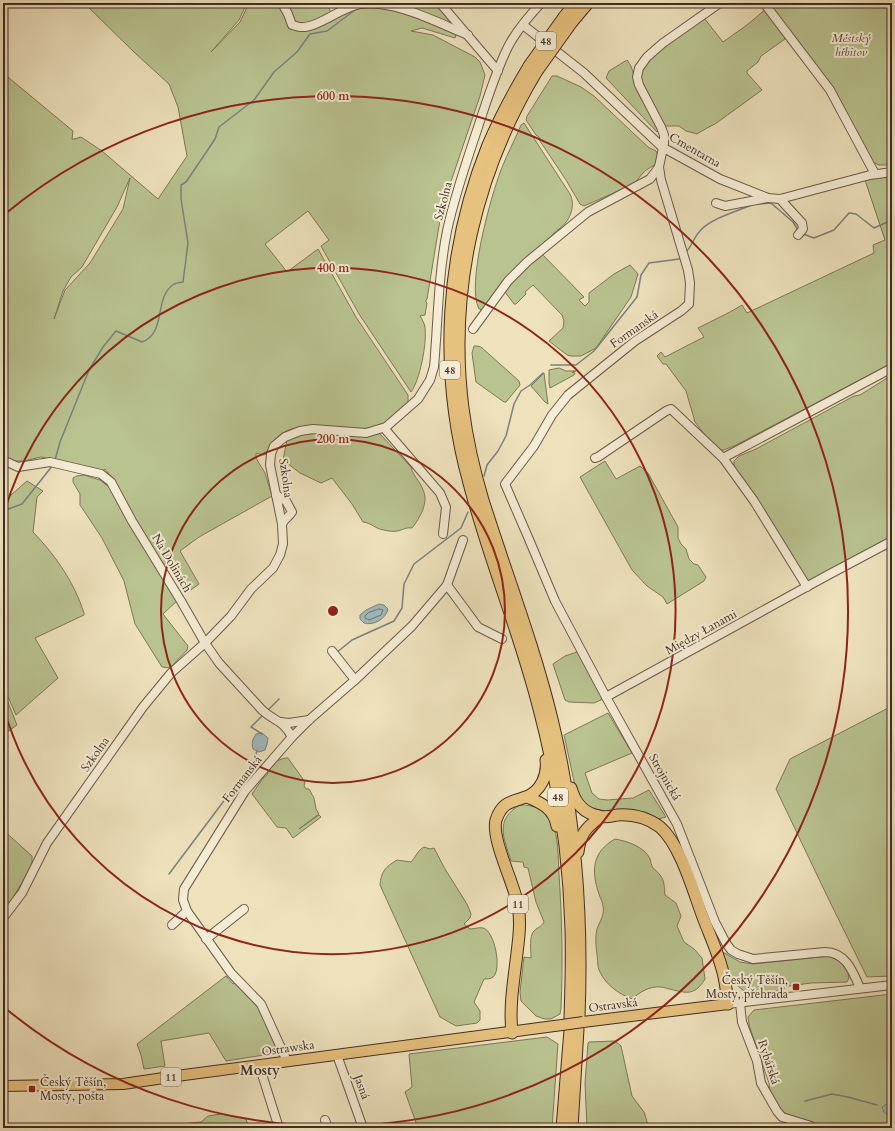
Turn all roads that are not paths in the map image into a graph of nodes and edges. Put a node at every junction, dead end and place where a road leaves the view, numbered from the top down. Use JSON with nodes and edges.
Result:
{"nodes":[{"id":1,"x":282,"y":3,"type":"edge"},
{"id":2,"x":440,"y":3,"type":"edge"},
{"id":3,"x":541,"y":3,"type":"edge"},
{"id":4,"x":575,"y":3,"type":"edge"},
{"id":5,"x":588,"y":3,"type":"edge"},
{"id":6,"x":720,"y":3,"type":"edge"},
{"id":7,"x":764,"y":3,"type":"edge"},
{"id":8,"x":568,"y":19,"type":"junction"},
{"id":9,"x":523,"y":25,"type":"junction"},
{"id":10,"x":468,"y":35,"type":"junction"},
{"id":11,"x":533,"y":68,"type":"junction"},
{"id":12,"x":498,"y":71,"type":"junction"},
{"id":13,"x":662,"y":147,"type":"junction"},
{"id":14,"x":659,"y":167,"type":"junction"},
{"id":15,"x":892,"y":172,"type":"edge"},
{"id":16,"x":875,"y":174,"type":"junction"},
{"id":17,"x":650,"y":179,"type":"junction"},
{"id":18,"x":661,"y":180,"type":"junction"},
{"id":19,"x":768,"y":198,"type":"junction"},
{"id":20,"x":780,"y":199,"type":"junction"},
{"id":21,"x":716,"y":203,"type":"dead end"},
{"id":22,"x":800,"y":232,"type":"dead end"},
{"id":23,"x":473,"y":329,"type":"dead end"},
{"id":24,"x":892,"y":368,"type":"edge"},
{"id":25,"x":384,"y":428,"type":"junction"},
{"id":26,"x":595,"y":458,"type":"dead end"},
{"id":27,"x":723,"y":458,"type":"junction"},
{"id":28,"x":3,"y":460,"type":"edge"},
{"id":29,"x":505,"y":484,"type":"joint"},
{"id":30,"x":276,"y":495,"type":"junction"},
{"id":31,"x":282,"y":524,"type":"junction"},
{"id":32,"x":443,"y":534,"type":"dead end"},
{"id":33,"x":463,"y":540,"type":"dead end"},
{"id":34,"x":892,"y":541,"type":"edge"},
{"id":35,"x":447,"y":585,"type":"junction"},
{"id":36,"x":807,"y":587,"type":"junction"},
{"id":37,"x":502,"y":639,"type":"dead end"},
{"id":38,"x":205,"y":643,"type":"junction"},
{"id":39,"x":332,"y":651,"type":"dead end"},
{"id":40,"x":355,"y":680,"type":"junction"},
{"id":41,"x":606,"y":697,"type":"junction"},
{"id":42,"x":309,"y":720,"type":"junction"},
{"id":43,"x":281,"y":722,"type":"junction"},
{"id":44,"x":544,"y":727,"type":"junction"},
{"id":45,"x":292,"y":737,"type":"junction"},
{"id":46,"x":559,"y":748,"type":"junction"},
{"id":47,"x":526,"y":797,"type":"junction"},
{"id":48,"x":600,"y":817,"type":"junction"},
{"id":49,"x":572,"y":868,"type":"junction"},
{"id":50,"x":244,"y":909,"type":"dead end"},
{"id":51,"x":187,"y":911,"type":"junction"},
{"id":52,"x":3,"y":918,"type":"edge"},
{"id":53,"x":172,"y":925,"type":"dead end"},
{"id":54,"x":206,"y":939,"type":"junction"},
{"id":55,"x":892,"y":985,"type":"edge"},
{"id":56,"x":860,"y":988,"type":"junction"},
{"id":57,"x":734,"y":1003,"type":"junction"},
{"id":58,"x":574,"y":1024,"type":"junction"},
{"id":59,"x":512,"y":1032,"type":"junction"},
{"id":60,"x":337,"y":1055,"type":"junction"},
{"id":61,"x":287,"y":1062,"type":"junction"},
{"id":62,"x":259,"y":1065,"type":"junction"},
{"id":63,"x":3,"y":1086,"type":"edge"},
{"id":64,"x":325,"y":1120,"type":"dead end"},
{"id":65,"x":279,"y":1128,"type":"edge"},
{"id":66,"x":328,"y":1128,"type":"edge"},
{"id":67,"x":363,"y":1128,"type":"edge"},
{"id":68,"x":562,"y":1128,"type":"edge"},
{"id":69,"x":572,"y":1128,"type":"edge"},
{"id":70,"x":812,"y":1128,"type":"edge"}],
"edges":[{"from":1,"to":10,"type":"street"},
{"from":2,"to":10,"type":"street"},
{"from":3,"to":9,"type":"street","name":"Szkolna"},
{"from":4,"to":8,"type":"highway","number":"48"},
{"from":5,"to":8,"type":"highway","number":"48"},
{"from":6,"to":13,"type":"street"},
{"from":7,"to":16,"type":"street"},
{"from":8,"to":11,"type":"highway","number":"48","bridge":true},
{"from":9,"to":12,"type":"street","name":"Szkolna"},
{"from":9,"to":13,"type":"street","name":"Cmentarna"},
{"from":10,"to":12,"type":"street"},
{"from":11,"to":44,"type":"highway","number":"48"},
{"from":11,"to":46,"type":"highway","number":"48"},
{"from":12,"to":25,"type":"street","name":"Szkolna"},
{"from":13,"to":14,"type":"street"},
{"from":13,"to":19,"type":"street","name":"Cmentarna"},
{"from":14,"to":17,"type":"street"},
{"from":14,"to":18,"type":"street","name":"Formanská"},
{"from":15,"to":16,"type":"street","name":"Cmentarna"},
{"from":16,"to":20,"type":"street","name":"Cmentarna"},
{"from":17,"to":18,"type":"street"},
{"from":17,"to":23,"type":"street"},
{"from":18,"to":29,"type":"street","name":"Formanská"},
{"from":19,"to":20,"type":"street","name":"Cmentarna"},
{"from":19,"to":21,"type":"street"},
{"from":20,"to":22,"type":"street"},
{"from":24,"to":27,"type":"street"},
{"from":25,"to":30,"type":"street","name":"Szkolna"},
{"from":25,"to":32,"type":"street"},
{"from":26,"to":27,"type":"street"},
{"from":27,"to":36,"type":"street"},
{"from":28,"to":38,"type":"street","name":"Na Dolinách"},
{"from":29,"to":41,"type":"street","name":"Strojnická"},
{"from":30,"to":31,"type":"street","name":"Szkolna"},
{"from":30,"to":31,"type":"street"},
{"from":31,"to":38,"type":"street","name":"Szkolna"},
{"from":33,"to":35,"type":"street","name":"Formanská"},
{"from":34,"to":36,"type":"street","name":"Między Łanami"},
{"from":35,"to":37,"type":"street"},
{"from":35,"to":40,"type":"street","name":"Formanská"},
{"from":36,"to":41,"type":"street","name":"Między Łanami"},
{"from":38,"to":43,"type":"street","name":"Na Dolinách"},
{"from":38,"to":52,"type":"street","name":"Szkolna"},
{"from":39,"to":40,"type":"street"},
{"from":40,"to":42,"type":"street","name":"Formanská"},
{"from":41,"to":56,"type":"street","name":"Strojnická"},
{"from":42,"to":43,"type":"street"},
{"from":42,"to":45,"type":"street","name":"Formanská"},
{"from":43,"to":45,"type":"street","name":"Na Dolinách"},
{"from":44,"to":47,"type":"highway"},
{"from":44,"to":49,"type":"highway","number":"48"},
{"from":45,"to":51,"type":"street","name":"Formanská"},
{"from":46,"to":48,"type":"highway"},
{"from":46,"to":49,"type":"highway","number":"48"},
{"from":47,"to":49,"type":"highway"},
{"from":47,"to":59,"type":"highway","number":"11"},
{"from":48,"to":49,"type":"highway"},
{"from":48,"to":57,"type":"highway"},
{"from":49,"to":58,"type":"highway"},
{"from":49,"to":58,"type":"highway","number":"48"},
{"from":50,"to":54,"type":"street"},
{"from":51,"to":53,"type":"street"},
{"from":51,"to":54,"type":"street","name":"Formanská"},
{"from":54,"to":61,"type":"street","name":"Formanská"},
{"from":55,"to":56,"type":"street","name":"Ostravská"},
{"from":56,"to":57,"type":"street","name":"Ostravská"},
{"from":57,"to":58,"type":"main road","name":"Ostravská","number":"11"},
{"from":57,"to":70,"type":"street","name":"Rybářská"},
{"from":58,"to":59,"type":"main road","name":"Ostravská","number":"11"},
{"from":58,"to":68,"type":"highway"},
{"from":58,"to":69,"type":"highway"},
{"from":59,"to":60,"type":"main road","name":"Ostravská","number":"11"},
{"from":60,"to":61,"type":"main road","name":"Ostrawska","number":"11"},
{"from":60,"to":67,"type":"street","name":"Jasná"},
{"from":61,"to":62,"type":"main road","name":"Ostrawska","number":"11"},
{"from":62,"to":63,"type":"main road","name":"Ostrawska","number":"11"},
{"from":62,"to":65,"type":"street"},
{"from":64,"to":66,"type":"street"}]}
